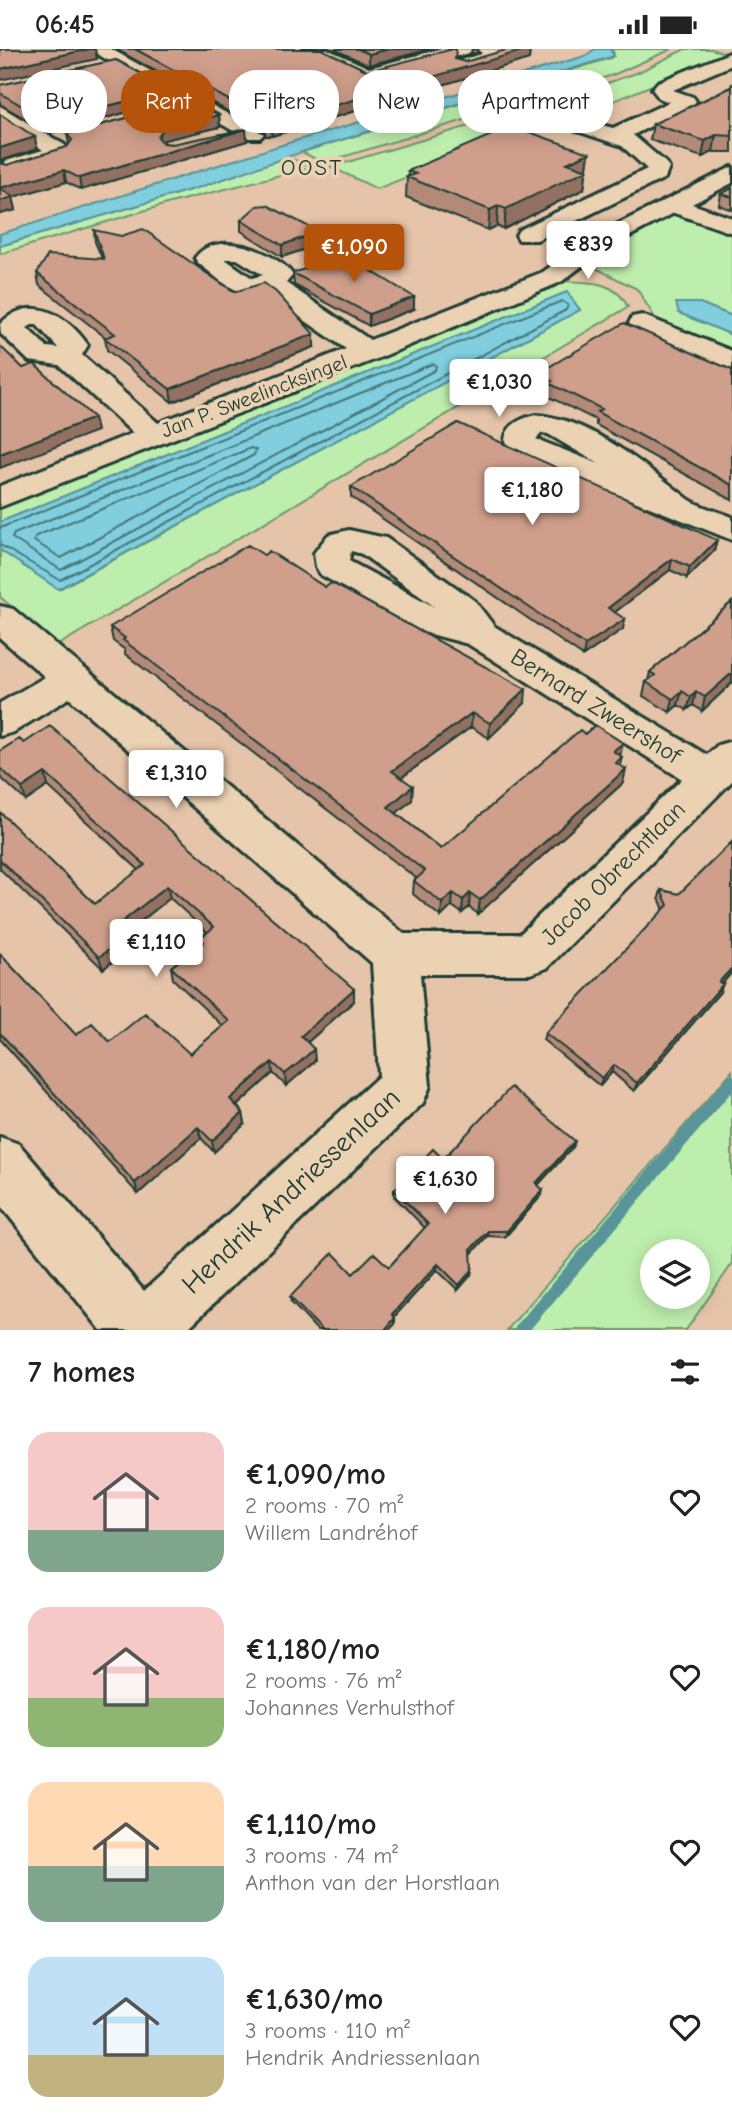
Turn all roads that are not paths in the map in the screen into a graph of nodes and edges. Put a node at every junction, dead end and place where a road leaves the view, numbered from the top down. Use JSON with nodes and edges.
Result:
{"nodes":[{"id":1,"x":97,"y":49,"type":"edge"},
{"id":2,"x":312,"y":49,"type":"edge"},
{"id":3,"x":487,"y":49,"type":"edge"},
{"id":4,"x":716,"y":49,"type":"edge"},
{"id":5,"x":732,"y":56,"type":"edge"},
{"id":6,"x":463,"y":57,"type":"edge"},
{"id":7,"x":120,"y":62,"type":"junction"},
{"id":8,"x":86,"y":69,"type":"edge"},
{"id":9,"x":358,"y":70,"type":"edge"},
{"id":10,"x":390,"y":70,"type":"edge"},
{"id":11,"x":353,"y":78,"type":"edge"},
{"id":12,"x":343,"y":80,"type":"edge"},
{"id":13,"x":0,"y":112,"type":"edge"},
{"id":14,"x":608,"y":133,"type":"edge"},
{"id":15,"x":615,"y":135,"type":"junction"},
{"id":16,"x":70,"y":137,"type":"edge"},
{"id":17,"x":212,"y":138,"type":"edge"},
{"id":18,"x":47,"y":143,"type":"junction"},
{"id":19,"x":10,"y":168,"type":"edge"},
{"id":20,"x":732,"y":174,"type":"edge"},
{"id":21,"x":673,"y":205,"type":"junction"},
{"id":22,"x":732,"y":226,"type":"edge"},
{"id":23,"x":528,"y":235,"type":"dead end"},
{"id":24,"x":269,"y":283,"type":"edge"},
{"id":25,"x":642,"y":323,"type":"dead end"},
{"id":26,"x":369,"y":352,"type":"junction"},
{"id":27,"x":67,"y":356,"type":"dead end"},
{"id":28,"x":732,"y":361,"type":"edge"},
{"id":29,"x":153,"y":435,"type":"junction"},
{"id":30,"x":0,"y":496,"type":"edge"},
{"id":31,"x":673,"y":501,"type":"dead end"},
{"id":32,"x":732,"y":530,"type":"edge"},
{"id":33,"x":0,"y":618,"type":"edge"},
{"id":34,"x":481,"y":635,"type":"dead end"},
{"id":35,"x":70,"y":679,"type":"junction"},
{"id":36,"x":0,"y":722,"type":"edge"},
{"id":37,"x":721,"y":767,"type":"edge"},
{"id":38,"x":395,"y":954,"type":"junction"},
{"id":39,"x":0,"y":1163,"type":"edge"},
{"id":40,"x":142,"y":1330,"type":"edge"}],
"edges":[{"from":1,"to":7,"type":"street"},
{"from":2,"to":9,"type":"street"},
{"from":3,"to":6,"type":"street"},
{"from":4,"to":5,"type":"street"},
{"from":5,"to":15,"type":"street"},
{"from":6,"to":10,"type":"street"},
{"from":7,"to":8,"type":"street"},
{"from":7,"to":17,"type":"street"},
{"from":11,"to":12,"type":"street"},
{"from":13,"to":18,"type":"street"},
{"from":14,"to":15,"type":"street"},
{"from":15,"to":23,"type":"street"},
{"from":16,"to":18,"type":"street"},
{"from":18,"to":19,"type":"street"},
{"from":20,"to":21,"type":"street","name":"Jan P. Sweelincksingel"},
{"from":21,"to":22,"type":"street"},
{"from":21,"to":26,"type":"street","name":"Jan P. Sweelincksingel"},
{"from":24,"to":26,"type":"street"},
{"from":25,"to":28,"type":"street"},
{"from":26,"to":29,"type":"street","name":"Jan P. Sweelincksingel"},
{"from":27,"to":29,"type":"street"},
{"from":29,"to":30,"type":"street","name":"Jan P. Sweelincksingel"},
{"from":31,"to":32,"type":"street"},
{"from":33,"to":35,"type":"street"},
{"from":34,"to":37,"type":"street","name":"Bernard Zweershof"},
{"from":35,"to":36,"type":"street"},
{"from":35,"to":38,"type":"street"},
{"from":37,"to":38,"type":"street","name":"Jacob Obrechtlaan"},
{"from":38,"to":40,"type":"street","name":"Hendrik Andriessenlaan"},
{"from":39,"to":40,"type":"street"}]}
